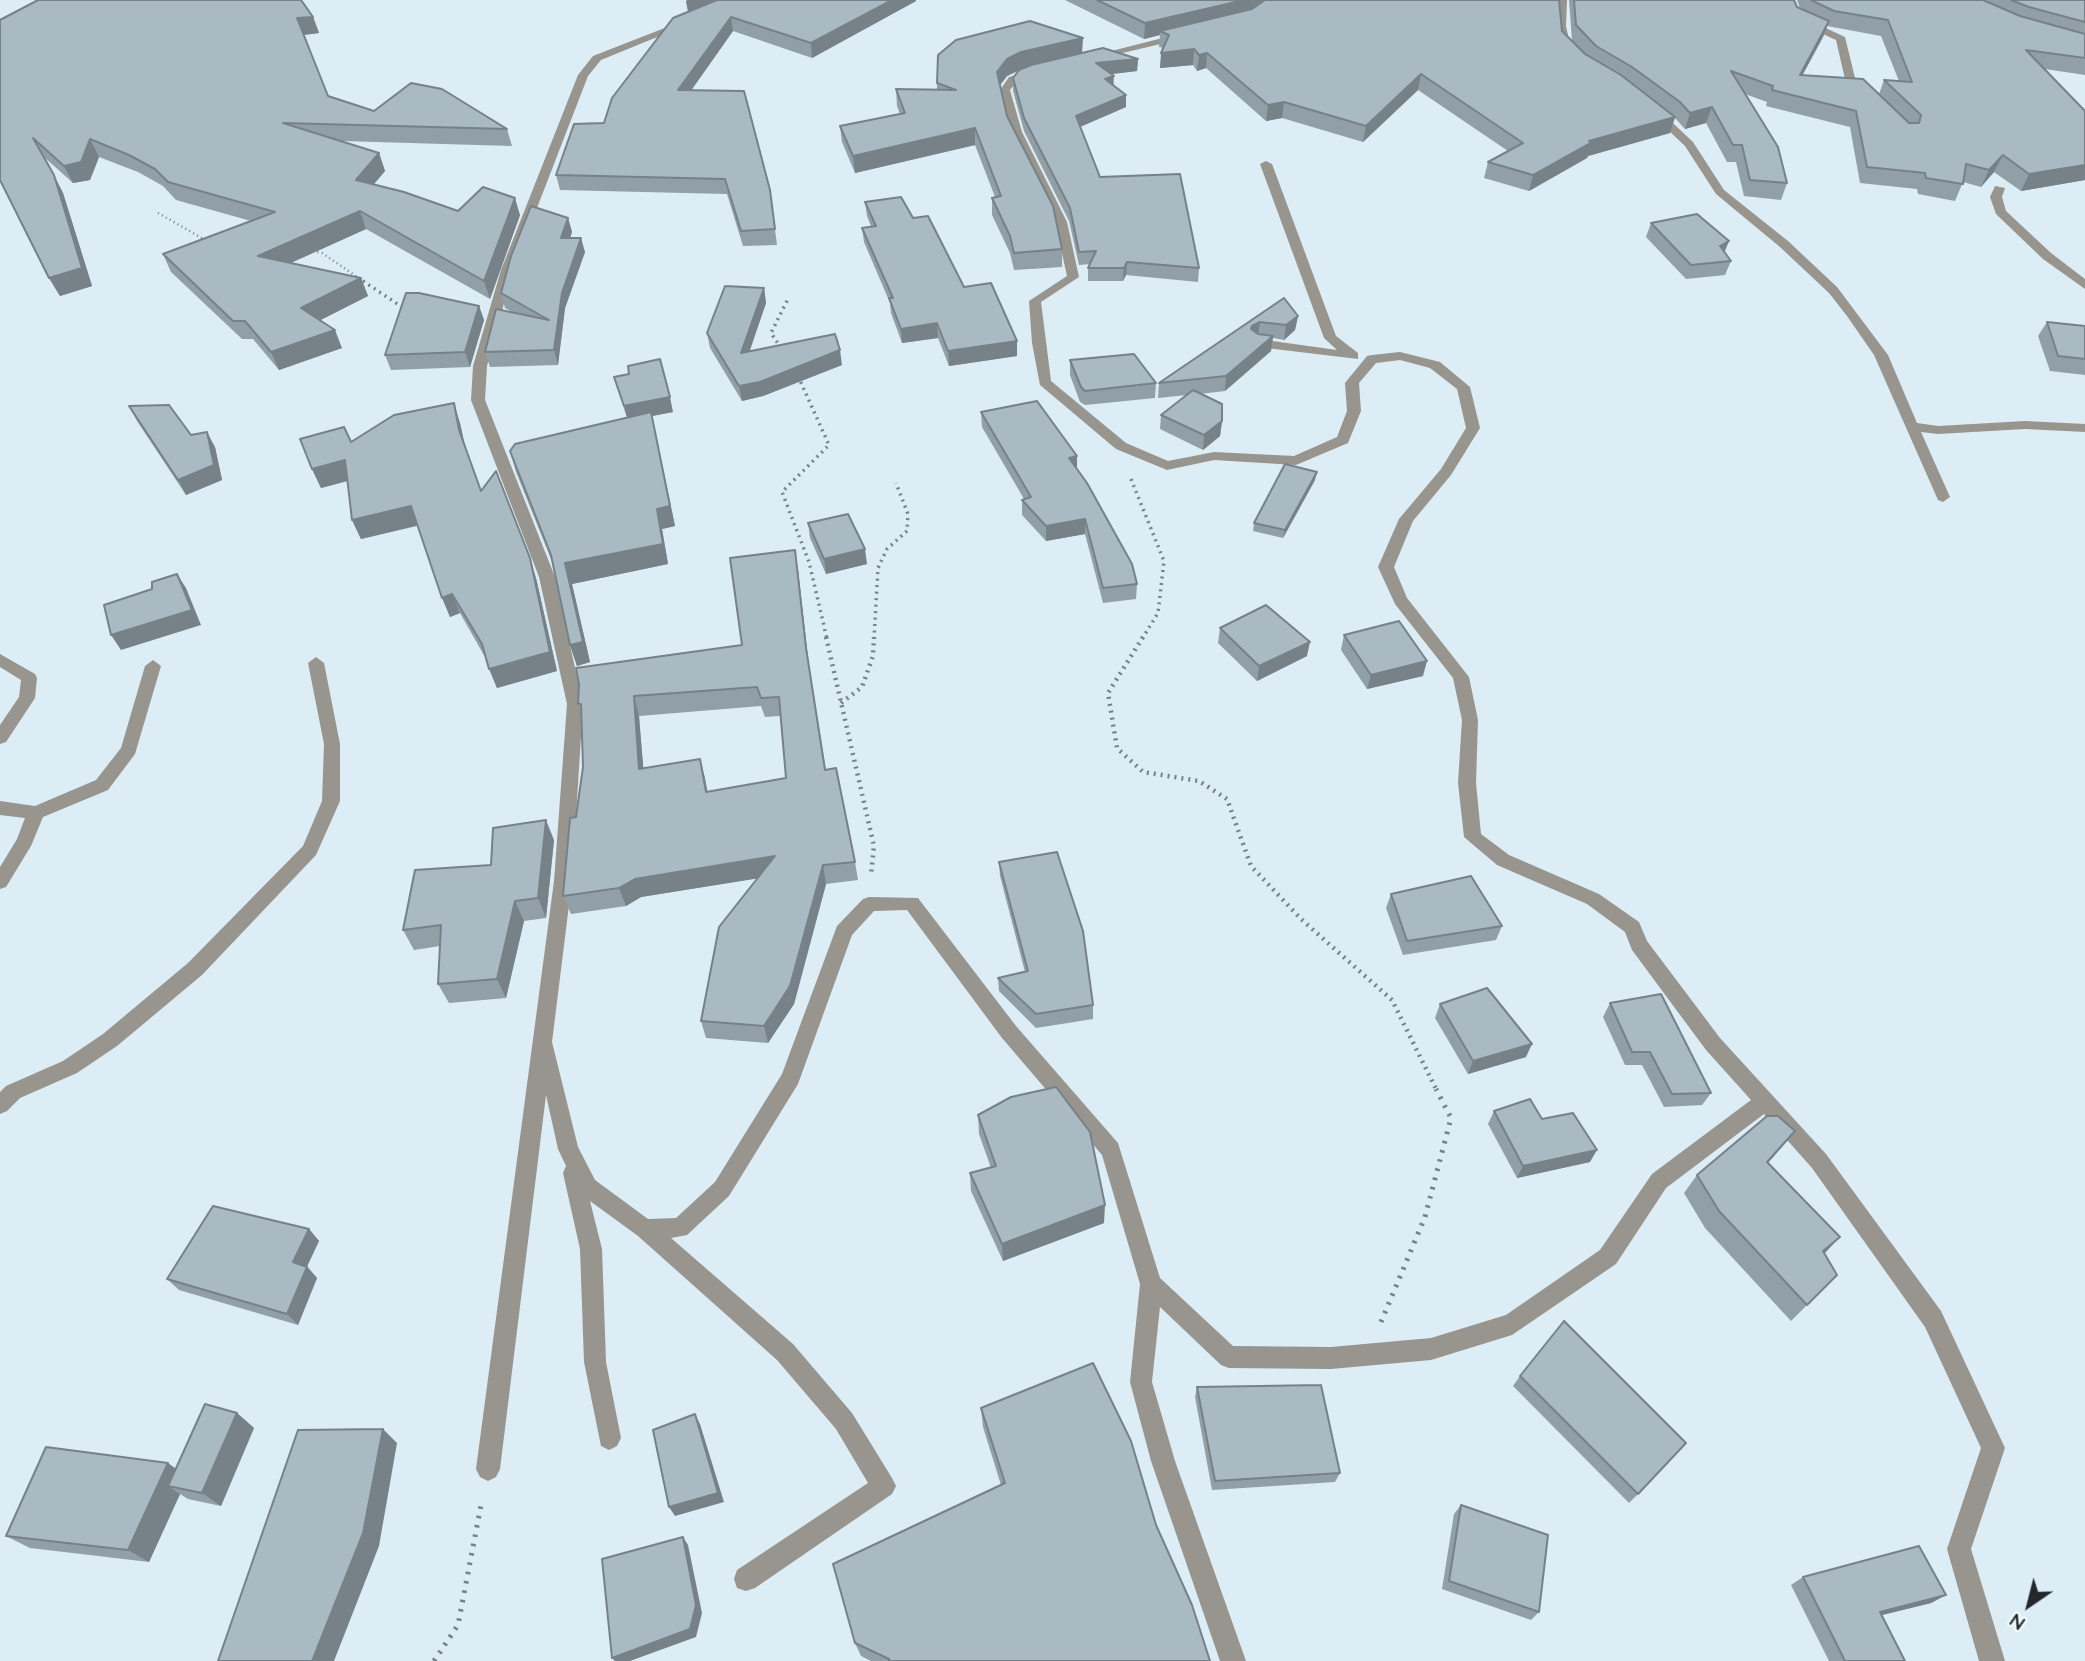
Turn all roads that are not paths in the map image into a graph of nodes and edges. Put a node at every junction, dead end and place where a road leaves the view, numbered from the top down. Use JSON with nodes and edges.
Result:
{"nodes":[{"id":1,"x":1562,"y":0,"type":"edge"},
{"id":2,"x":1790,"y":0,"type":"edge"},
{"id":3,"x":700,"y":18,"type":"edge"},
{"id":4,"x":1188,"y":34,"type":"edge"},
{"id":5,"x":1571,"y":51,"type":"edge"},
{"id":6,"x":1084,"y":60,"type":"edge"},
{"id":7,"x":1049,"y":68,"type":"edge"},
{"id":8,"x":1641,"y":101,"type":"edge"},
{"id":9,"x":1879,"y":107,"type":"edge"},
{"id":10,"x":1266,"y":164,"type":"dead end"},
{"id":11,"x":1998,"y":188,"type":"dead end"},
{"id":12,"x":2085,"y":285,"type":"edge"},
{"id":13,"x":1258,"y":343,"type":"edge"},
{"id":14,"x":1353,"y":356,"type":"junction"},
{"id":15,"x":1372,"y":359,"type":"junction"},
{"id":16,"x":1912,"y":426,"type":"junction"},
{"id":17,"x":2085,"y":428,"type":"edge"},
{"id":18,"x":1943,"y":497,"type":"dead end"},
{"id":19,"x":0,"y":660,"type":"edge"},
{"id":20,"x":316,"y":663,"type":"dead end"},
{"id":21,"x":153,"y":666,"type":"dead end"},
{"id":22,"x":0,"y":738,"type":"edge"},
{"id":23,"x":0,"y":808,"type":"edge"},
{"id":24,"x":36,"y":813,"type":"junction"},
{"id":25,"x":0,"y":882,"type":"edge"},
{"id":26,"x":541,"y":1033,"type":"junction"},
{"id":27,"x":1765,"y":1102,"type":"junction"},
{"id":28,"x":0,"y":1105,"type":"edge"},
{"id":29,"x":568,"y":1149,"type":"junction"},
{"id":30,"x":645,"y":1229,"type":"junction"},
{"id":31,"x":1151,"y":1284,"type":"junction"},
{"id":32,"x":609,"y":1438,"type":"dead end"},
{"id":33,"x":488,"y":1469,"type":"road end"},
{"id":34,"x":746,"y":1579,"type":"dead end"},
{"id":35,"x":1233,"y":1661,"type":"edge"},
{"id":36,"x":1993,"y":1661,"type":"edge"}],
"edges":[{"from":1,"to":5,"type":"street"},
{"from":2,"to":9,"type":"street"},
{"from":3,"to":26,"type":"street"},
{"from":4,"to":6,"type":"street"},
{"from":7,"to":15,"type":"street"},
{"from":8,"to":16,"type":"street"},
{"from":10,"to":14,"type":"street"},
{"from":11,"to":12,"type":"street"},
{"from":13,"to":14,"type":"street"},
{"from":14,"to":15,"type":"street"},
{"from":15,"to":27,"type":"street"},
{"from":16,"to":17,"type":"street"},
{"from":16,"to":18,"type":"street"},
{"from":19,"to":22,"type":"street"},
{"from":20,"to":28,"type":"street"},
{"from":21,"to":24,"type":"street"},
{"from":23,"to":24,"type":"street"},
{"from":24,"to":25,"type":"street"},
{"from":26,"to":29,"type":"street"},
{"from":26,"to":33,"type":"street"},
{"from":27,"to":31,"type":"street"},
{"from":27,"to":36,"type":"street"},
{"from":29,"to":30,"type":"street"},
{"from":29,"to":32,"type":"street"},
{"from":30,"to":31,"type":"street"},
{"from":30,"to":34,"type":"street"},
{"from":31,"to":35,"type":"street"}]}
